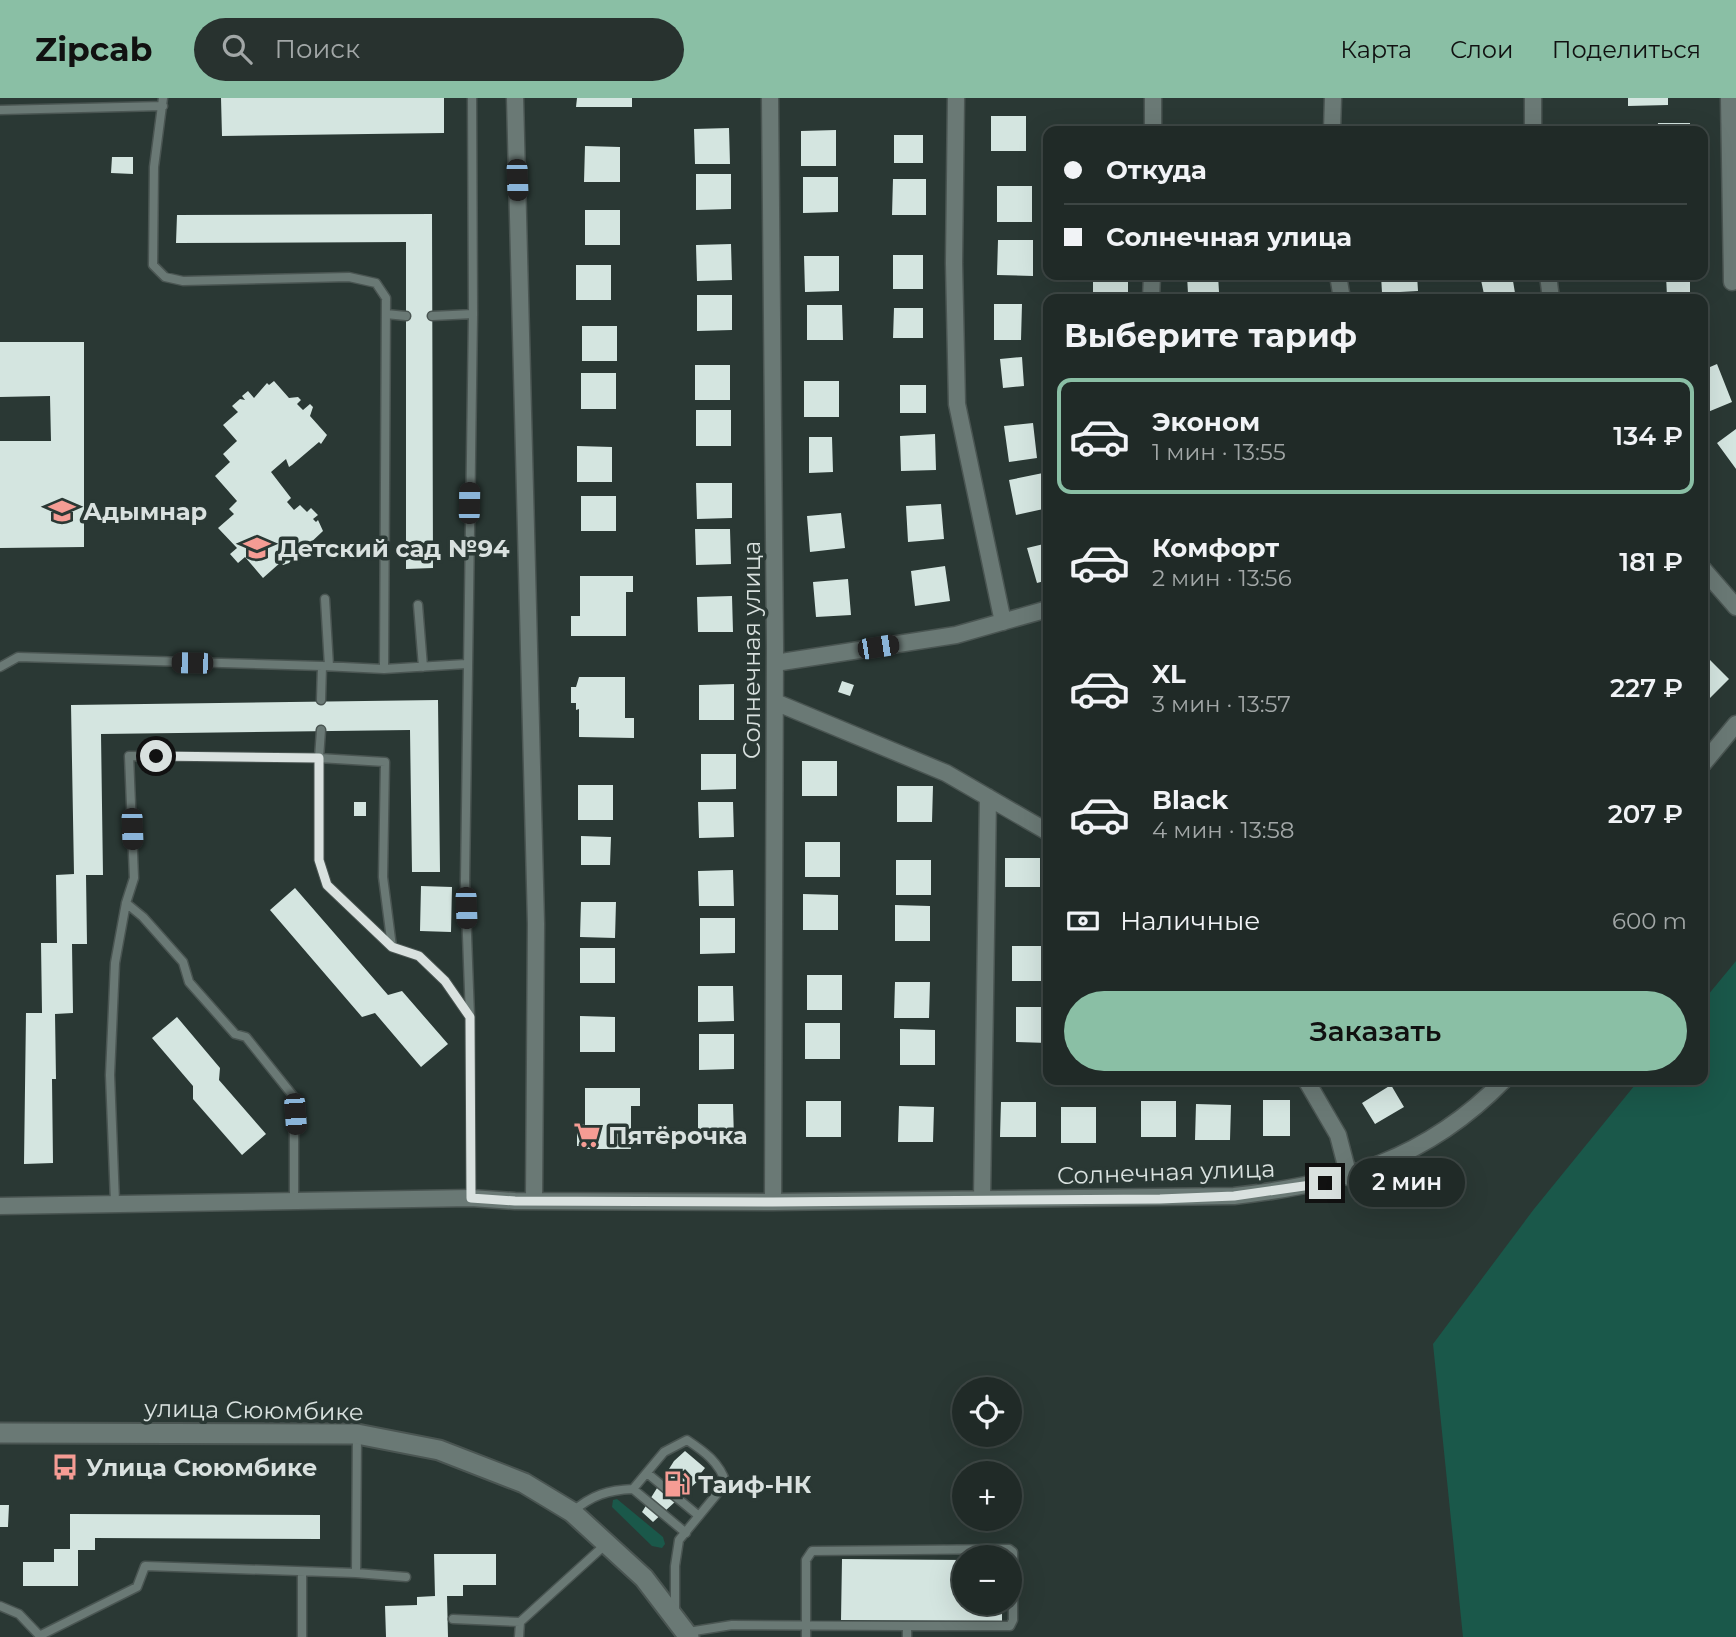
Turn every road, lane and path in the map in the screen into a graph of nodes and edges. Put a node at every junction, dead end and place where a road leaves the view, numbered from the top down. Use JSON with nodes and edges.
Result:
{"nodes":[{"id":1,"x":472,"y":98,"type":"edge"},
{"id":2,"x":515,"y":98,"type":"edge"},
{"id":3,"x":770,"y":98,"type":"edge"},
{"id":4,"x":956,"y":98,"type":"edge"},
{"id":5,"x":1153,"y":98,"type":"edge"},
{"id":6,"x":1333,"y":98,"type":"edge"},
{"id":7,"x":1533,"y":98,"type":"edge"},
{"id":8,"x":1729,"y":98,"type":"edge"},
{"id":9,"x":163,"y":102,"type":"edge"},
{"id":10,"x":0,"y":110,"type":"edge"},
{"id":11,"x":1153,"y":126,"type":"edge"},
{"id":12,"x":1332,"y":126,"type":"edge"},
{"id":13,"x":1533,"y":126,"type":"edge"},
{"id":14,"x":1732,"y":282,"type":"dead end"},
{"id":15,"x":386,"y":314,"type":"junction"},
{"id":16,"x":473,"y":314,"type":"junction"},
{"id":17,"x":406,"y":316,"type":"dead end"},
{"id":18,"x":432,"y":316,"type":"dead end"},
{"id":19,"x":1708,"y":575,"type":"edge"},
{"id":20,"x":325,"y":599,"type":"dead end"},
{"id":21,"x":418,"y":606,"type":"dead end"},
{"id":22,"x":1736,"y":607,"type":"edge"},
{"id":23,"x":1043,"y":610,"type":"edge"},
{"id":24,"x":1003,"y":622,"type":"junction"},
{"id":25,"x":775,"y":663,"type":"junction"},
{"id":26,"x":466,"y":664,"type":"junction"},
{"id":27,"x":326,"y":666,"type":"junction"},
{"id":28,"x":0,"y":667,"type":"edge"},
{"id":29,"x":423,"y":667,"type":"junction"},
{"id":30,"x":384,"y":669,"type":"junction"},
{"id":31,"x":321,"y":700,"type":"dead end"},
{"id":32,"x":775,"y":702,"type":"junction"},
{"id":33,"x":1736,"y":724,"type":"edge"},
{"id":34,"x":321,"y":730,"type":"dead end"},
{"id":35,"x":319,"y":758,"type":"junction"},
{"id":36,"x":1708,"y":758,"type":"edge"},
{"id":37,"x":988,"y":797,"type":"junction"},
{"id":38,"x":1043,"y":829,"type":"edge"},
{"id":39,"x":126,"y":903,"type":"junction"},
{"id":40,"x":392,"y":947,"type":"junction"},
{"id":41,"x":470,"y":1017,"type":"junction"},
{"id":42,"x":1309,"y":1085,"type":"edge"},
{"id":43,"x":1499,"y":1085,"type":"edge"},
{"id":44,"x":1349,"y":1177,"type":"junction"},
{"id":45,"x":471,"y":1198,"type":"junction"},
{"id":46,"x":534,"y":1199,"type":"junction"},
{"id":47,"x":982,"y":1199,"type":"junction"},
{"id":48,"x":116,"y":1202,"type":"junction"},
{"id":49,"x":773,"y":1202,"type":"junction"},
{"id":50,"x":294,"y":1203,"type":"junction"},
{"id":51,"x":0,"y":1206,"type":"edge"},
{"id":52,"x":0,"y":1433,"type":"edge"},
{"id":53,"x":357,"y":1434,"type":"junction"},
{"id":54,"x":647,"y":1473,"type":"junction"},
{"id":55,"x":633,"y":1489,"type":"junction"},
{"id":56,"x":572,"y":1511,"type":"junction"},
{"id":57,"x":699,"y":1517,"type":"junction"},
{"id":58,"x":686,"y":1533,"type":"junction"},
{"id":59,"x":608,"y":1542,"type":"junction"},
{"id":60,"x":302,"y":1572,"type":"junction"},
{"id":61,"x":356,"y":1573,"type":"junction"},
{"id":62,"x":405,"y":1577,"type":"dead end"},
{"id":63,"x":0,"y":1606,"type":"edge"},
{"id":64,"x":453,"y":1619,"type":"dead end"},
{"id":65,"x":520,"y":1622,"type":"junction"},
{"id":66,"x":806,"y":1626,"type":"junction"},
{"id":67,"x":907,"y":1626,"type":"junction"},
{"id":68,"x":683,"y":1629,"type":"edge"},
{"id":69,"x":41,"y":1636,"type":"edge"},
{"id":70,"x":302,"y":1637,"type":"edge"},
{"id":71,"x":519,"y":1637,"type":"edge"},
{"id":72,"x":806,"y":1637,"type":"edge"},
{"id":73,"x":907,"y":1637,"type":"edge"}],
"edges":[{"from":1,"to":16,"type":"lane"},
{"from":2,"to":46,"type":"street"},
{"from":3,"to":25,"type":"street","name":"Солнечная улица"},
{"from":4,"to":24,"type":"street"},
{"from":5,"to":11,"type":"street"},
{"from":6,"to":12,"type":"street"},
{"from":7,"to":13,"type":"street"},
{"from":8,"to":14,"type":"street"},
{"from":9,"to":10,"type":"lane"},
{"from":9,"to":15,"type":"lane"},
{"from":15,"to":17,"type":"lane"},
{"from":15,"to":30,"type":"lane"},
{"from":16,"to":18,"type":"lane"},
{"from":16,"to":26,"type":"lane"},
{"from":19,"to":22,"type":"street"},
{"from":20,"to":27,"type":"lane"},
{"from":21,"to":29,"type":"lane"},
{"from":23,"to":24,"type":"street"},
{"from":24,"to":25,"type":"street"},
{"from":25,"to":32,"type":"street","name":"Солнечная улица"},
{"from":26,"to":29,"type":"lane"},
{"from":26,"to":41,"type":"lane"},
{"from":27,"to":28,"type":"lane"},
{"from":27,"to":30,"type":"lane"},
{"from":27,"to":31,"type":"lane"},
{"from":29,"to":30,"type":"lane"},
{"from":32,"to":37,"type":"street"},
{"from":32,"to":49,"type":"street","name":"Солнечная улица"},
{"from":33,"to":36,"type":"street"},
{"from":34,"to":35,"type":"lane"},
{"from":35,"to":39,"type":"lane"},
{"from":35,"to":40,"type":"lane"},
{"from":35,"to":40,"type":"lane"},
{"from":37,"to":38,"type":"street"},
{"from":37,"to":47,"type":"street"},
{"from":39,"to":48,"type":"lane"},
{"from":39,"to":50,"type":"lane"},
{"from":40,"to":41,"type":"lane"},
{"from":41,"to":45,"type":"lane"},
{"from":42,"to":44,"type":"street"},
{"from":43,"to":44,"type":"street","name":"Солнечная улица"},
{"from":44,"to":47,"type":"street","name":"Солнечная улица"},
{"from":45,"to":46,"type":"street","name":"Солнечная улица"},
{"from":45,"to":50,"type":"street","name":"Солнечная улица"},
{"from":46,"to":49,"type":"street","name":"Солнечная улица"},
{"from":47,"to":49,"type":"street","name":"Солнечная улица"},
{"from":48,"to":50,"type":"street","name":"Солнечная улица"},
{"from":48,"to":51,"type":"street","name":"Солнечная улица"},
{"from":52,"to":53,"type":"street","name":"улица Сююмбике"},
{"from":53,"to":56,"type":"street","name":"улица Сююмбике"},
{"from":53,"to":61,"type":"lane"},
{"from":54,"to":55,"type":"lane"},
{"from":54,"to":57,"type":"lane"},
{"from":54,"to":57,"type":"lane"},
{"from":55,"to":56,"type":"lane"},
{"from":55,"to":58,"type":"lane"},
{"from":56,"to":59,"type":"street","name":"улица Сююмбике"},
{"from":57,"to":58,"type":"lane"},
{"from":58,"to":68,"type":"lane"},
{"from":59,"to":65,"type":"lane"},
{"from":59,"to":68,"type":"street","name":"улица Сююмбике"},
{"from":60,"to":61,"type":"lane"},
{"from":60,"to":69,"type":"lane"},
{"from":60,"to":70,"type":"lane"},
{"from":61,"to":62,"type":"lane"},
{"from":63,"to":69,"type":"lane"},
{"from":64,"to":65,"type":"lane"},
{"from":65,"to":71,"type":"lane"},
{"from":66,"to":67,"type":"lane"},
{"from":66,"to":67,"type":"lane"},
{"from":66,"to":68,"type":"lane"},
{"from":66,"to":72,"type":"lane"},
{"from":67,"to":73,"type":"lane"}]}
